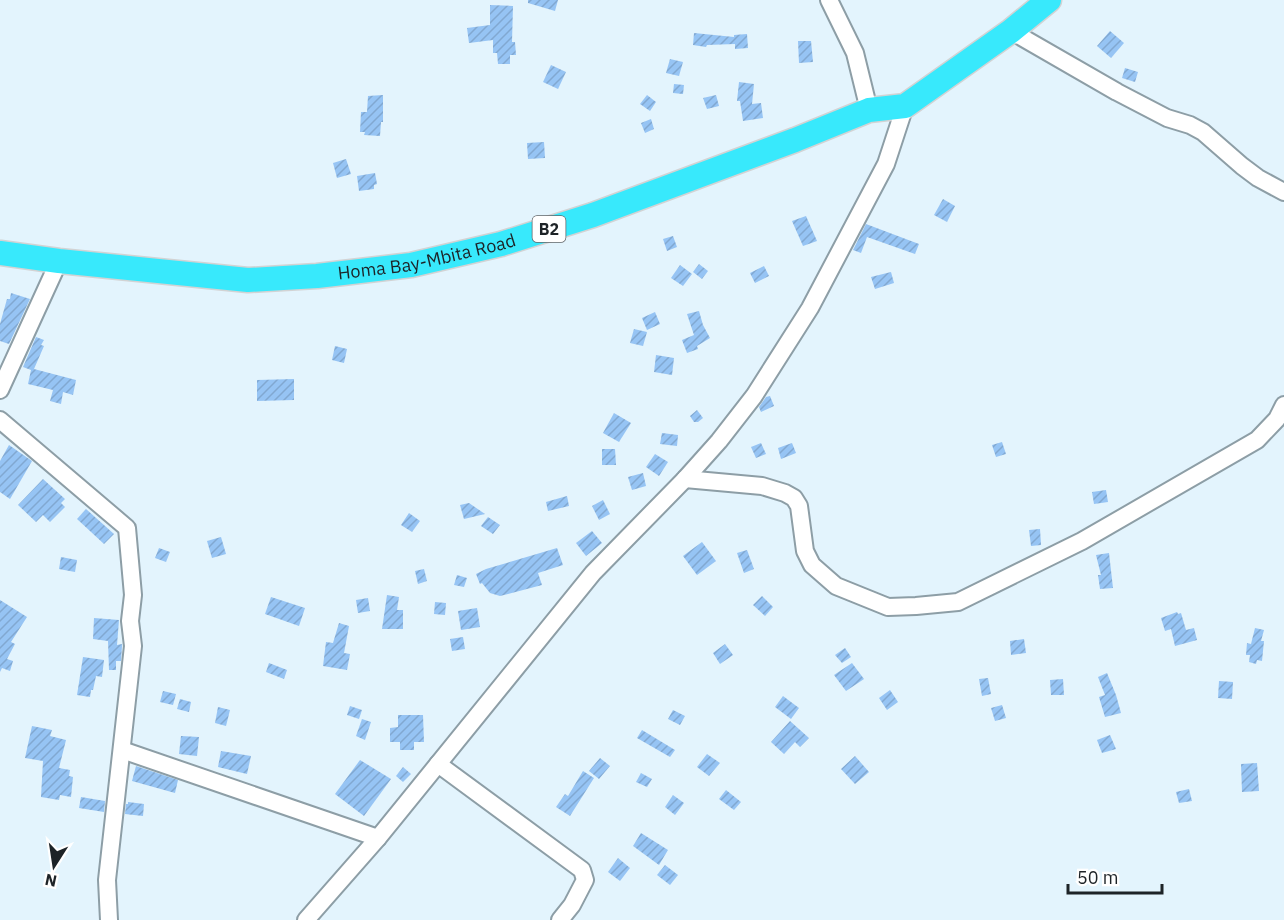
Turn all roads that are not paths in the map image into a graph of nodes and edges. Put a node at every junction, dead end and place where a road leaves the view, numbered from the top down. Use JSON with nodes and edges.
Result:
{"nodes":[{"id":1,"x":829,"y":0,"type":"edge"},
{"id":2,"x":1049,"y":0,"type":"edge"},
{"id":3,"x":1011,"y":31,"type":"junction"},
{"id":4,"x":905,"y":106,"type":"junction"},
{"id":5,"x":869,"y":110,"type":"junction"},
{"id":6,"x":1283,"y":192,"type":"edge"},
{"id":7,"x":1284,"y":209,"type":"edge"},
{"id":8,"x":0,"y":253,"type":"edge"},
{"id":9,"x":59,"y":261,"type":"junction"},
{"id":10,"x":0,"y":390,"type":"edge"},
{"id":11,"x":1284,"y":405,"type":"edge"},
{"id":12,"x":0,"y":420,"type":"edge"},
{"id":13,"x":685,"y":479,"type":"junction"},
{"id":14,"x":122,"y":750,"type":"junction"},
{"id":15,"x":438,"y":764,"type":"junction"},
{"id":16,"x":378,"y":838,"type":"junction"},
{"id":17,"x":109,"y":920,"type":"edge"},
{"id":18,"x":306,"y":920,"type":"edge"},
{"id":19,"x":560,"y":920,"type":"edge"}],
"edges":[{"from":1,"to":5,"type":"street"},
{"from":2,"to":3,"type":"highway","name":"Homa Bay-Mbita Road","number":"B2"},
{"from":3,"to":4,"type":"highway","name":"Homa Bay-Mbita Road","number":"B2"},
{"from":3,"to":6,"type":"street"},
{"from":4,"to":5,"type":"highway","name":"Homa Bay-Mbita Road","number":"B2"},
{"from":4,"to":13,"type":"street"},
{"from":5,"to":9,"type":"highway","name":"Homa Bay-Mbita Road","number":"B2"},
{"from":6,"to":7,"type":"street"},
{"from":8,"to":9,"type":"highway","name":"Homa Bay-Mbita Road","number":"B2"},
{"from":9,"to":10,"type":"street"},
{"from":11,"to":13,"type":"street"},
{"from":12,"to":14,"type":"street"},
{"from":13,"to":15,"type":"street"},
{"from":14,"to":16,"type":"street"},
{"from":14,"to":17,"type":"street"},
{"from":15,"to":16,"type":"street"},
{"from":15,"to":19,"type":"street"},
{"from":16,"to":18,"type":"street"}]}
